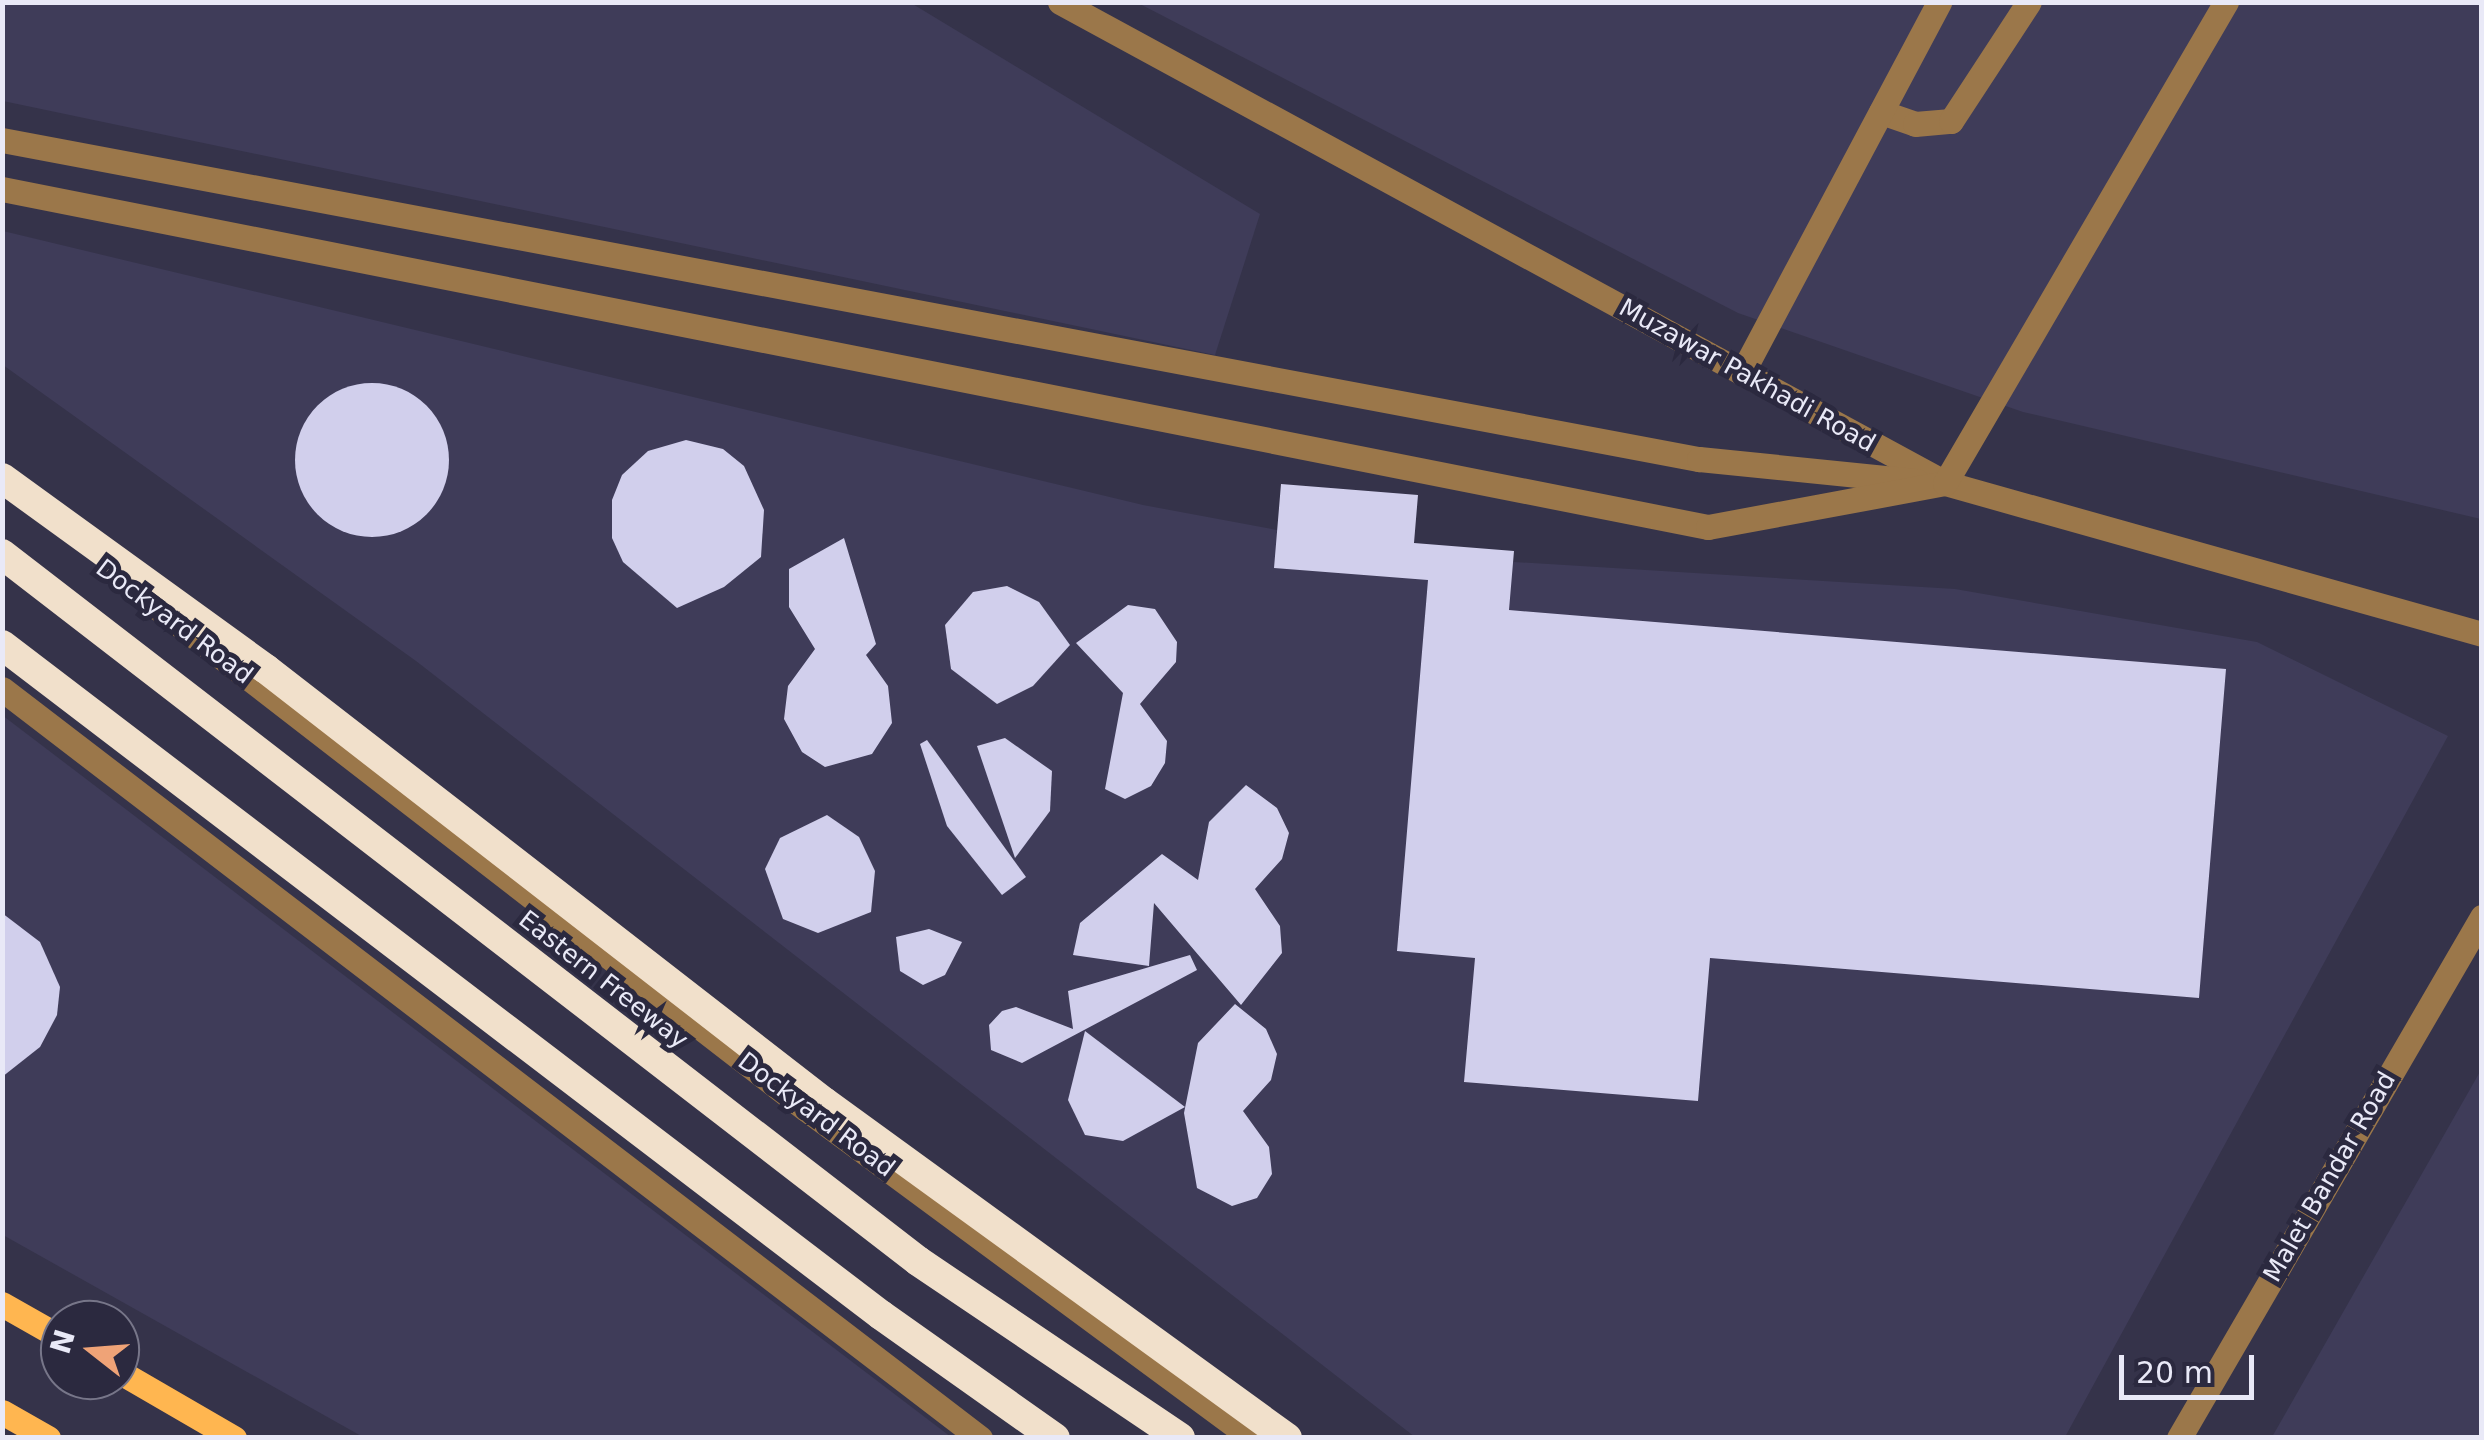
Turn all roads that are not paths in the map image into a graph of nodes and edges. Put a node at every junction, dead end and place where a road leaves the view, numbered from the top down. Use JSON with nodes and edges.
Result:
{"nodes":[{"id":1,"x":1060,"y":2,"type":"edge"},
{"id":2,"x":1939,"y":2,"type":"edge"},
{"id":3,"x":2029,"y":2,"type":"edge"},
{"id":4,"x":2226,"y":2,"type":"edge"},
{"id":5,"x":1881,"y":112,"type":"junction"},
{"id":6,"x":2,"y":140,"type":"edge"},
{"id":7,"x":2,"y":189,"type":"edge"},
{"id":8,"x":1742,"y":373,"type":"junction"},
{"id":9,"x":2,"y":478,"type":"edge"},
{"id":10,"x":1945,"y":484,"type":"junction"},
{"id":11,"x":2,"y":496,"type":"edge"},
{"id":12,"x":2,"y":554,"type":"edge"},
{"id":13,"x":2482,"y":634,"type":"edge"},
{"id":14,"x":2,"y":645,"type":"edge"},
{"id":15,"x":2,"y":689,"type":"edge"},
{"id":16,"x":2482,"y":917,"type":"edge"},
{"id":17,"x":2,"y":1304,"type":"edge"},
{"id":18,"x":40,"y":1326,"type":"edge"},
{"id":19,"x":140,"y":1384,"type":"edge"},
{"id":20,"x":2,"y":1412,"type":"edge"},
{"id":21,"x":48,"y":1438,"type":"edge"},
{"id":22,"x":234,"y":1438,"type":"edge"},
{"id":23,"x":980,"y":1438,"type":"edge"},
{"id":24,"x":1055,"y":1438,"type":"edge"},
{"id":25,"x":1180,"y":1438,"type":"edge"},
{"id":26,"x":1252,"y":1438,"type":"edge"},
{"id":27,"x":1287,"y":1438,"type":"edge"},
{"id":28,"x":2179,"y":1438,"type":"edge"}],
"edges":[{"from":1,"to":8,"type":"street","name":"Muzawar Pakhadi Road"},
{"from":2,"to":5,"type":"street"},
{"from":3,"to":5,"type":"street"},
{"from":4,"to":10,"type":"street"},
{"from":5,"to":8,"type":"street"},
{"from":6,"to":10,"type":"street"},
{"from":7,"to":10,"type":"street"},
{"from":8,"to":10,"type":"street","name":"Muzawar Pakhadi Road"},
{"from":9,"to":27,"type":"highway"},
{"from":10,"to":13,"type":"street","name":"Muzawar Pakhadi Road"},
{"from":11,"to":26,"type":"street","name":"Dockyard Road"},
{"from":12,"to":25,"type":"highway","name":"Eastern Freeway"},
{"from":14,"to":24,"type":"highway"},
{"from":15,"to":23,"type":"street"},
{"from":16,"to":28,"type":"street","name":"Malet Bandar Road"},
{"from":17,"to":18,"type":"main road"},
{"from":19,"to":22,"type":"main road"},
{"from":20,"to":21,"type":"main road"}]}
